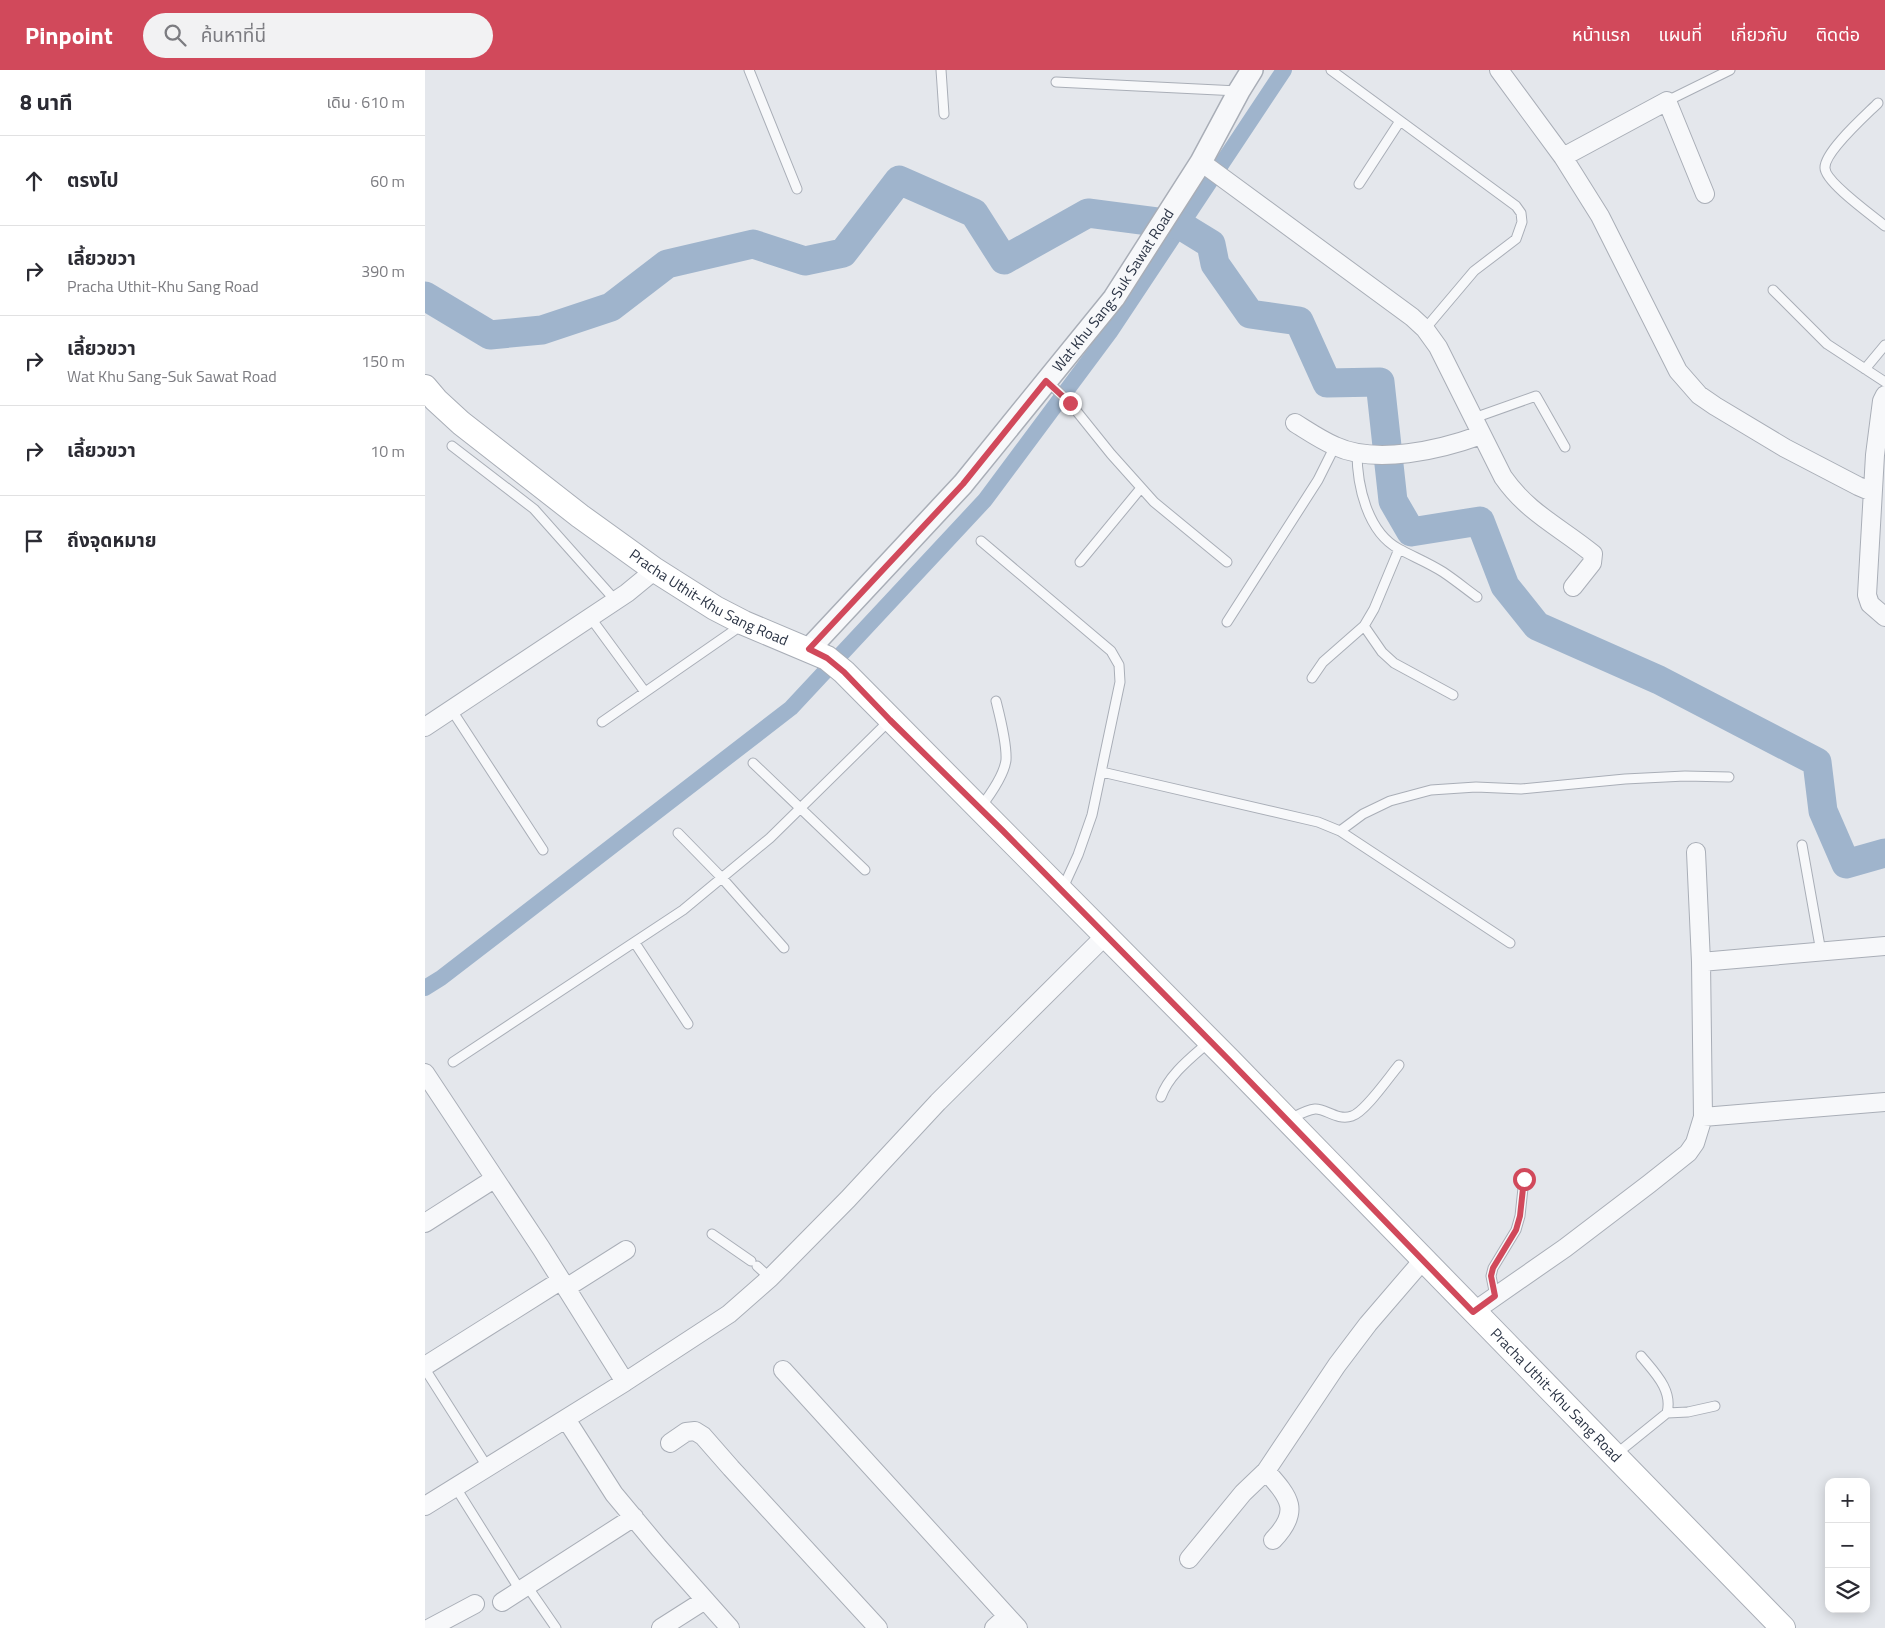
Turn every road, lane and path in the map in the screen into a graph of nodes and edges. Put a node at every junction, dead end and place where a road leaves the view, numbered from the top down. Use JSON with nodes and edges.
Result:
{"nodes":[{"id":1,"x":749,"y":70,"type":"edge"},
{"id":2,"x":941,"y":70,"type":"edge"},
{"id":3,"x":1252,"y":70,"type":"edge"},
{"id":4,"x":1331,"y":70,"type":"edge"},
{"id":5,"x":1499,"y":70,"type":"edge"},
{"id":6,"x":1730,"y":70,"type":"edge"},
{"id":7,"x":1056,"y":82,"type":"dead end"},
{"id":8,"x":1239,"y":91,"type":"junction"},
{"id":9,"x":1667,"y":101,"type":"junction"},
{"id":10,"x":1878,"y":103,"type":"dead end"},
{"id":11,"x":944,"y":114,"type":"dead end"},
{"id":12,"x":1400,"y":121,"type":"junction"},
{"id":13,"x":1563,"y":157,"type":"junction"},
{"id":14,"x":1201,"y":162,"type":"junction"},
{"id":15,"x":1359,"y":184,"type":"dead end"},
{"id":16,"x":797,"y":189,"type":"dead end"},
{"id":17,"x":1705,"y":194,"type":"dead end"},
{"id":18,"x":1885,"y":226,"type":"edge"},
{"id":19,"x":1773,"y":290,"type":"dead end"},
{"id":20,"x":1425,"y":329,"type":"junction"},
{"id":21,"x":1885,"y":345,"type":"edge"},
{"id":22,"x":1865,"y":369,"type":"junction"},
{"id":23,"x":1885,"y":382,"type":"edge"},
{"id":24,"x":1051,"y":386,"type":"junction"},
{"id":25,"x":425,"y":387,"type":"edge"},
{"id":26,"x":1885,"y":395,"type":"edge"},
{"id":27,"x":1474,"y":418,"type":"junction"},
{"id":28,"x":1295,"y":423,"type":"dead end"},
{"id":29,"x":1481,"y":436,"type":"junction"},
{"id":30,"x":452,"y":446,"type":"dead end"},
{"id":31,"x":1335,"y":446,"type":"junction"},
{"id":32,"x":1565,"y":447,"type":"dead end"},
{"id":33,"x":1357,"y":452,"type":"junction"},
{"id":34,"x":1141,"y":488,"type":"junction"},
{"id":35,"x":1872,"y":492,"type":"junction"},
{"id":36,"x":981,"y":541,"type":"dead end"},
{"id":37,"x":1399,"y":549,"type":"junction"},
{"id":38,"x":1080,"y":562,"type":"dead end"},
{"id":39,"x":1227,"y":562,"type":"dead end"},
{"id":40,"x":655,"y":570,"type":"junction"},
{"id":41,"x":1573,"y":587,"type":"dead end"},
{"id":42,"x":1477,"y":597,"type":"dead end"},
{"id":43,"x":615,"y":600,"type":"junction"},
{"id":44,"x":590,"y":617,"type":"junction"},
{"id":45,"x":1885,"y":617,"type":"edge"},
{"id":46,"x":1227,"y":622,"type":"dead end"},
{"id":47,"x":744,"y":623,"type":"junction"},
{"id":48,"x":1364,"y":626,"type":"junction"},
{"id":49,"x":827,"y":660,"type":"junction"},
{"id":50,"x":1312,"y":678,"type":"dead end"},
{"id":51,"x":645,"y":692,"type":"junction"},
{"id":52,"x":1453,"y":695,"type":"dead end"},
{"id":53,"x":997,"y":701,"type":"dead end"},
{"id":54,"x":451,"y":710,"type":"junction"},
{"id":55,"x":890,"y":720,"type":"junction"},
{"id":56,"x":602,"y":722,"type":"dead end"},
{"id":57,"x":425,"y":727,"type":"edge"},
{"id":58,"x":753,"y":763,"type":"dead end"},
{"id":59,"x":1102,"y":772,"type":"junction"},
{"id":60,"x":1729,"y":777,"type":"dead end"},
{"id":61,"x":801,"y":807,"type":"junction"},
{"id":62,"x":980,"y":808,"type":"junction"},
{"id":63,"x":1340,"y":831,"type":"junction"},
{"id":64,"x":678,"y":833,"type":"dead end"},
{"id":65,"x":1802,"y":845,"type":"dead end"},
{"id":66,"x":543,"y":850,"type":"dead end"},
{"id":67,"x":1696,"y":852,"type":"dead end"},
{"id":68,"x":865,"y":870,"type":"dead end"},
{"id":69,"x":722,"y":878,"type":"junction"},
{"id":70,"x":1061,"y":890,"type":"junction"},
{"id":71,"x":1105,"y":935,"type":"junction"},
{"id":72,"x":635,"y":943,"type":"junction"},
{"id":73,"x":1510,"y":943,"type":"dead end"},
{"id":74,"x":1885,"y":946,"type":"edge"},
{"id":75,"x":784,"y":948,"type":"dead end"},
{"id":76,"x":1821,"y":952,"type":"junction"},
{"id":77,"x":1701,"y":962,"type":"junction"},
{"id":78,"x":688,"y":1024,"type":"dead end"},
{"id":79,"x":1211,"y":1041,"type":"junction"},
{"id":80,"x":453,"y":1062,"type":"dead end"},
{"id":81,"x":1399,"y":1065,"type":"dead end"},
{"id":82,"x":426,"y":1077,"type":"edge"},
{"id":83,"x":1161,"y":1097,"type":"dead end"},
{"id":84,"x":1885,"y":1102,"type":"edge"},
{"id":85,"x":1703,"y":1117,"type":"junction"},
{"id":86,"x":1288,"y":1121,"type":"junction"},
{"id":87,"x":495,"y":1178,"type":"junction"},
{"id":88,"x":1524,"y":1179,"type":"dead end"},
{"id":89,"x":425,"y":1223,"type":"edge"},
{"id":90,"x":712,"y":1234,"type":"dead end"},
{"id":91,"x":626,"y":1250,"type":"dead end"},
{"id":92,"x":1423,"y":1260,"type":"junction"},
{"id":93,"x":770,"y":1278,"type":"junction"},
{"id":94,"x":563,"y":1284,"type":"junction"},
{"id":95,"x":1495,"y":1296,"type":"junction"},
{"id":96,"x":1473,"y":1312,"type":"junction"},
{"id":97,"x":1641,"y":1356,"type":"dead end"},
{"id":98,"x":425,"y":1368,"type":"edge"},
{"id":99,"x":783,"y":1370,"type":"dead end"},
{"id":100,"x":625,"y":1382,"type":"junction"},
{"id":101,"x":1715,"y":1406,"type":"dead end"},
{"id":102,"x":1667,"y":1413,"type":"junction"},
{"id":103,"x":566,"y":1419,"type":"junction"},
{"id":104,"x":670,"y":1443,"type":"dead end"},
{"id":105,"x":1614,"y":1456,"type":"junction"},
{"id":106,"x":488,"y":1468,"type":"junction"},
{"id":107,"x":1267,"y":1471,"type":"junction"},
{"id":108,"x":456,"y":1488,"type":"junction"},
{"id":109,"x":425,"y":1506,"type":"edge"},
{"id":110,"x":633,"y":1517,"type":"junction"},
{"id":111,"x":1273,"y":1540,"type":"dead end"},
{"id":112,"x":1189,"y":1559,"type":"dead end"},
{"id":113,"x":523,"y":1588,"type":"junction"},
{"id":114,"x":705,"y":1600,"type":"junction"},
{"id":115,"x":502,"y":1602,"type":"dead end"},
{"id":116,"x":475,"y":1604,"type":"dead end"},
{"id":117,"x":1013,"y":1622,"type":"edge"},
{"id":118,"x":430,"y":1628,"type":"edge"},
{"id":119,"x":556,"y":1628,"type":"edge"},
{"id":120,"x":661,"y":1628,"type":"edge"},
{"id":121,"x":730,"y":1628,"type":"edge"},
{"id":122,"x":878,"y":1628,"type":"edge"},
{"id":123,"x":994,"y":1628,"type":"edge"},
{"id":124,"x":1783,"y":1628,"type":"edge"}],
"edges":[{"from":1,"to":16,"type":"lane"},
{"from":2,"to":11,"type":"lane"},
{"from":3,"to":8,"type":"street","name":"Wat Khu Sang-Suk Sawat Road"},
{"from":4,"to":12,"type":"lane"},
{"from":5,"to":13,"type":"street"},
{"from":6,"to":9,"type":"lane"},
{"from":7,"to":8,"type":"lane"},
{"from":8,"to":14,"type":"street","name":"Wat Khu Sang-Suk Sawat Road"},
{"from":9,"to":13,"type":"street"},
{"from":9,"to":17,"type":"street"},
{"from":10,"to":18,"type":"lane"},
{"from":12,"to":15,"type":"lane"},
{"from":12,"to":20,"type":"lane"},
{"from":13,"to":35,"type":"street"},
{"from":14,"to":20,"type":"street"},
{"from":14,"to":24,"type":"street","name":"Wat Khu Sang-Suk Sawat Road"},
{"from":19,"to":22,"type":"lane"},
{"from":20,"to":27,"type":"street"},
{"from":21,"to":22,"type":"lane"},
{"from":22,"to":23,"type":"lane"},
{"from":24,"to":34,"type":"lane"},
{"from":24,"to":49,"type":"street","name":"Wat Khu Sang-Suk Sawat Road"},
{"from":25,"to":40,"type":"main road","name":"Pracha Uthit-Khu Sang Road"},
{"from":26,"to":35,"type":"street"},
{"from":27,"to":29,"type":"street"},
{"from":27,"to":32,"type":"lane"},
{"from":28,"to":31,"type":"street"},
{"from":29,"to":33,"type":"street"},
{"from":29,"to":41,"type":"street"},
{"from":30,"to":43,"type":"lane"},
{"from":31,"to":33,"type":"street"},
{"from":31,"to":46,"type":"lane"},
{"from":33,"to":37,"type":"lane"},
{"from":34,"to":38,"type":"lane"},
{"from":34,"to":39,"type":"lane"},
{"from":35,"to":45,"type":"street"},
{"from":36,"to":59,"type":"lane"},
{"from":37,"to":42,"type":"lane"},
{"from":37,"to":48,"type":"lane"},
{"from":40,"to":43,"type":"street"},
{"from":40,"to":47,"type":"main road","name":"Pracha Uthit-Khu Sang Road"},
{"from":43,"to":44,"type":"street"},
{"from":44,"to":51,"type":"lane"},
{"from":44,"to":54,"type":"street"},
{"from":47,"to":49,"type":"main road","name":"Pracha Uthit-Khu Sang Road"},
{"from":47,"to":51,"type":"lane"},
{"from":48,"to":50,"type":"lane"},
{"from":48,"to":52,"type":"lane"},
{"from":49,"to":55,"type":"main road","name":"Pracha Uthit-Khu Sang Road"},
{"from":51,"to":56,"type":"lane"},
{"from":53,"to":62,"type":"lane"},
{"from":54,"to":57,"type":"street"},
{"from":54,"to":66,"type":"lane"},
{"from":55,"to":61,"type":"lane"},
{"from":55,"to":62,"type":"main road","name":"Pracha Uthit-Khu Sang Road"},
{"from":58,"to":61,"type":"lane"},
{"from":59,"to":63,"type":"lane"},
{"from":59,"to":70,"type":"lane"},
{"from":60,"to":63,"type":"lane"},
{"from":61,"to":68,"type":"lane"},
{"from":61,"to":69,"type":"lane"},
{"from":62,"to":70,"type":"main road","name":"Pracha Uthit-Khu Sang Road"},
{"from":63,"to":73,"type":"lane"},
{"from":64,"to":69,"type":"lane"},
{"from":65,"to":76,"type":"lane"},
{"from":67,"to":77,"type":"street"},
{"from":69,"to":72,"type":"lane"},
{"from":69,"to":75,"type":"lane"},
{"from":70,"to":71,"type":"main road","name":"Pracha Uthit-Khu Sang Road"},
{"from":71,"to":79,"type":"main road","name":"Pracha Uthit-Khu Sang Road"},
{"from":71,"to":93,"type":"street"},
{"from":72,"to":78,"type":"lane"},
{"from":72,"to":80,"type":"lane"},
{"from":74,"to":76,"type":"street"},
{"from":76,"to":77,"type":"street"},
{"from":77,"to":85,"type":"street"},
{"from":79,"to":83,"type":"lane"},
{"from":79,"to":86,"type":"main road","name":"Pracha Uthit-Khu Sang Road"},
{"from":81,"to":86,"type":"lane"},
{"from":82,"to":87,"type":"street"},
{"from":84,"to":85,"type":"street"},
{"from":85,"to":95,"type":"street"},
{"from":86,"to":92,"type":"main road","name":"Pracha Uthit-Khu Sang Road"},
{"from":87,"to":89,"type":"street"},
{"from":87,"to":94,"type":"street"},
{"from":88,"to":95,"type":"lane"},
{"from":90,"to":93,"type":"lane"},
{"from":91,"to":94,"type":"street"},
{"from":92,"to":96,"type":"main road","name":"Pracha Uthit-Khu Sang Road"},
{"from":92,"to":107,"type":"street"},
{"from":93,"to":100,"type":"street"},
{"from":94,"to":98,"type":"street"},
{"from":94,"to":100,"type":"street"},
{"from":95,"to":96,"type":"street"},
{"from":96,"to":105,"type":"main road","name":"Pracha Uthit-Khu Sang Road"},
{"from":97,"to":102,"type":"lane"},
{"from":98,"to":106,"type":"lane"},
{"from":99,"to":117,"type":"street"},
{"from":100,"to":103,"type":"street"},
{"from":101,"to":102,"type":"lane"},
{"from":102,"to":105,"type":"lane"},
{"from":103,"to":106,"type":"street"},
{"from":103,"to":110,"type":"street"},
{"from":104,"to":122,"type":"street"},
{"from":105,"to":124,"type":"main road","name":"Pracha Uthit-Khu Sang Road"},
{"from":106,"to":108,"type":"street"},
{"from":107,"to":111,"type":"street"},
{"from":107,"to":112,"type":"street"},
{"from":108,"to":109,"type":"street"},
{"from":108,"to":113,"type":"lane"},
{"from":110,"to":113,"type":"street"},
{"from":110,"to":114,"type":"street"},
{"from":113,"to":115,"type":"street"},
{"from":113,"to":119,"type":"lane"},
{"from":114,"to":120,"type":"street"},
{"from":114,"to":121,"type":"street"},
{"from":116,"to":118,"type":"street"},
{"from":117,"to":123,"type":"street"}]}
